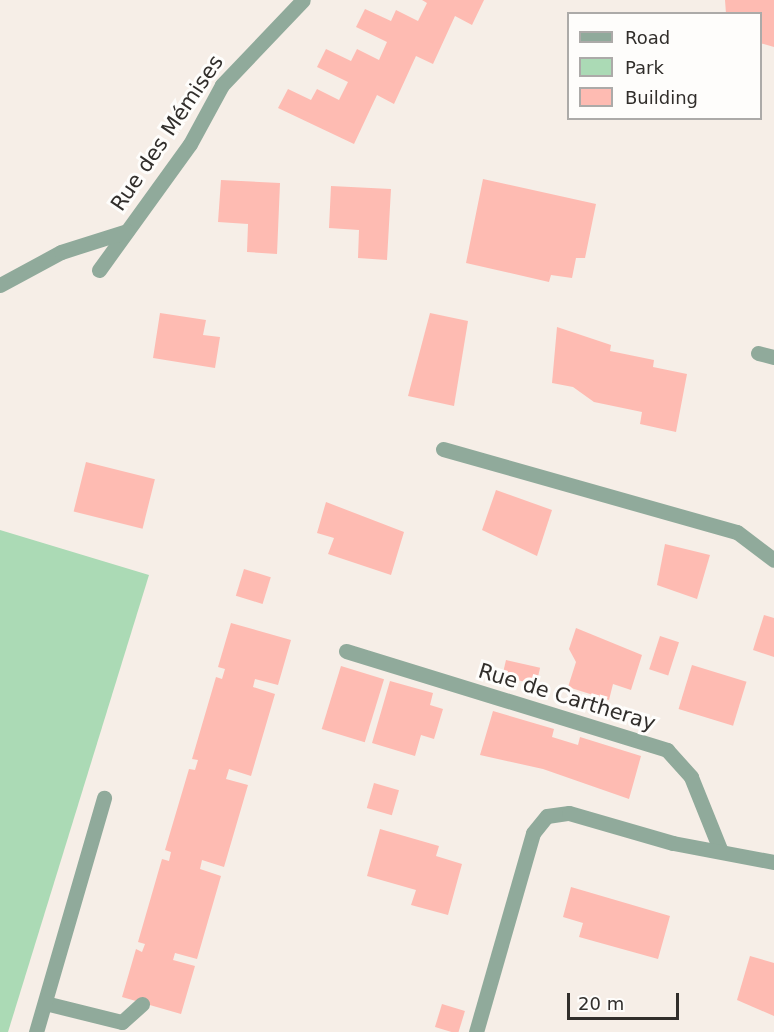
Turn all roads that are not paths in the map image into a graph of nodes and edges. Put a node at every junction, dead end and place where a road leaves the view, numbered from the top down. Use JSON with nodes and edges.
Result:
{"nodes":[{"id":1,"x":303,"y":0,"type":"edge"},
{"id":2,"x":127,"y":231,"type":"junction"},
{"id":3,"x":99,"y":270,"type":"dead end"},
{"id":4,"x":0,"y":285,"type":"edge"},
{"id":5,"x":758,"y":353,"type":"dead end"},
{"id":6,"x":774,"y":357,"type":"edge"},
{"id":7,"x":443,"y":450,"type":"dead end"},
{"id":8,"x":774,"y":560,"type":"edge"},
{"id":9,"x":346,"y":651,"type":"dead end"},
{"id":10,"x":104,"y":798,"type":"dead end"},
{"id":11,"x":720,"y":849,"type":"junction"},
{"id":12,"x":774,"y":862,"type":"edge"},
{"id":13,"x":45,"y":1003,"type":"junction"},
{"id":14,"x":142,"y":1004,"type":"dead end"},
{"id":15,"x":36,"y":1032,"type":"edge"},
{"id":16,"x":476,"y":1032,"type":"edge"}],
"edges":[{"from":1,"to":2,"type":"street","name":"Rue des Mémises"},
{"from":2,"to":3,"type":"street","name":"Rue des Mémises"},
{"from":2,"to":4,"type":"street"},
{"from":5,"to":6,"type":"street"},
{"from":7,"to":8,"type":"street"},
{"from":9,"to":11,"type":"street","name":"Rue de Cartheray"},
{"from":10,"to":13,"type":"street"},
{"from":11,"to":12,"type":"street"},
{"from":11,"to":16,"type":"street"},
{"from":13,"to":14,"type":"street"},
{"from":13,"to":15,"type":"street"}]}
